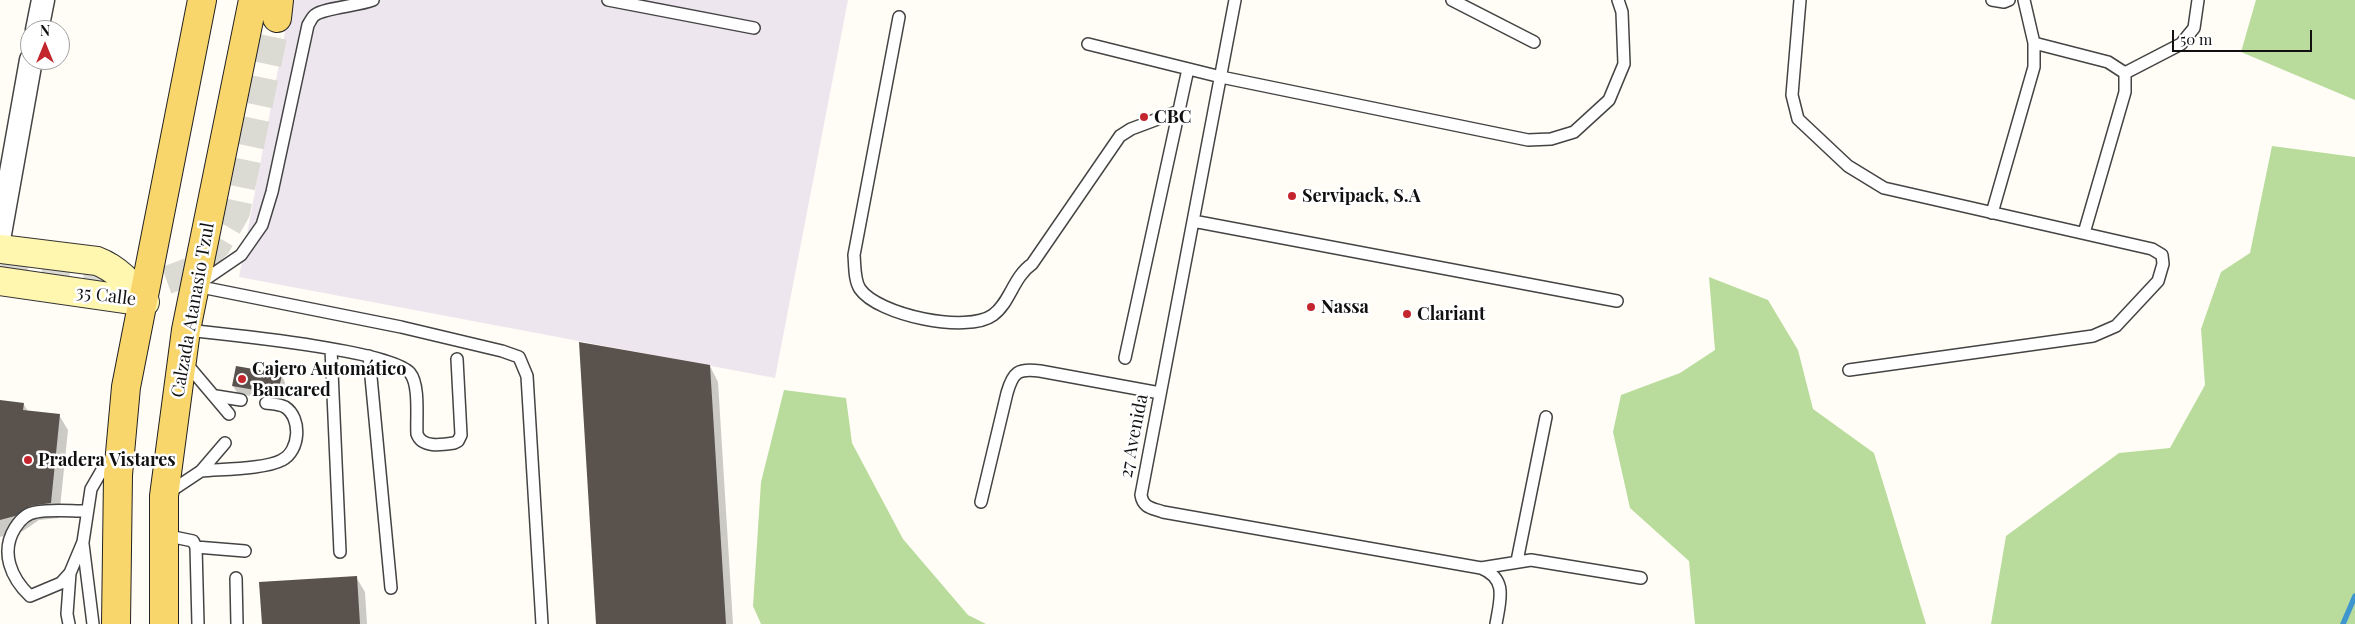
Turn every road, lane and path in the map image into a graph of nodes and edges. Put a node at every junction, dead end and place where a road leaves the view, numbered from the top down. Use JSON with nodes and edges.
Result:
{"nodes":[{"id":1,"x":43,"y":0,"type":"edge"},
{"id":2,"x":202,"y":0,"type":"edge"},
{"id":3,"x":253,"y":0,"type":"edge"},
{"id":4,"x":373,"y":0,"type":"edge"},
{"id":5,"x":608,"y":0,"type":"edge"},
{"id":6,"x":1235,"y":0,"type":"edge"},
{"id":7,"x":1452,"y":0,"type":"edge"},
{"id":8,"x":1618,"y":0,"type":"edge"},
{"id":9,"x":1800,"y":0,"type":"edge"},
{"id":10,"x":1992,"y":0,"type":"edge"},
{"id":11,"x":2009,"y":0,"type":"edge"},
{"id":12,"x":2024,"y":0,"type":"edge"},
{"id":13,"x":2198,"y":0,"type":"edge"},
{"id":14,"x":899,"y":17,"type":"dead end"},
{"id":15,"x":39,"y":20,"type":"edge"},
{"id":16,"x":754,"y":28,"type":"dead end"},
{"id":17,"x":1534,"y":42,"type":"dead end"},
{"id":18,"x":2034,"y":43,"type":"junction"},
{"id":19,"x":1088,"y":44,"type":"dead end"},
{"id":20,"x":1188,"y":69,"type":"junction"},
{"id":21,"x":29,"y":70,"type":"edge"},
{"id":22,"x":2125,"y":73,"type":"junction"},
{"id":23,"x":1221,"y":77,"type":"junction"},
{"id":24,"x":1179,"y":111,"type":"junction"},
{"id":25,"x":1992,"y":212,"type":"junction"},
{"id":26,"x":1193,"y":221,"type":"junction"},
{"id":27,"x":2084,"y":233,"type":"junction"},
{"id":28,"x":0,"y":234,"type":"edge"},
{"id":29,"x":0,"y":249,"type":"edge"},
{"id":30,"x":0,"y":281,"type":"edge"},
{"id":31,"x":196,"y":286,"type":"junction"},
{"id":32,"x":145,"y":302,"type":"junction"},
{"id":33,"x":1618,"y":302,"type":"dead end"},
{"id":34,"x":186,"y":330,"type":"junction"},
{"id":35,"x":331,"y":349,"type":"junction"},
{"id":36,"x":369,"y":356,"type":"junction"},
{"id":37,"x":1125,"y":358,"type":"dead end"},
{"id":38,"x":456,"y":359,"type":"dead end"},
{"id":39,"x":183,"y":360,"type":"junction"},
{"id":40,"x":1849,"y":370,"type":"dead end"},
{"id":41,"x":1160,"y":393,"type":"junction"},
{"id":42,"x":216,"y":396,"type":"junction"},
{"id":43,"x":241,"y":400,"type":"dead end"},
{"id":44,"x":266,"y":403,"type":"dead end"},
{"id":45,"x":230,"y":414,"type":"dead end"},
{"id":46,"x":1546,"y":417,"type":"dead end"},
{"id":47,"x":225,"y":443,"type":"dead end"},
{"id":48,"x":120,"y":463,"type":"junction"},
{"id":49,"x":201,"y":471,"type":"junction"},
{"id":50,"x":164,"y":496,"type":"junction"},
{"id":51,"x":981,"y":502,"type":"dead end"},
{"id":52,"x":86,"y":511,"type":"junction"},
{"id":53,"x":164,"y":535,"type":"junction"},
{"id":54,"x":83,"y":542,"type":"junction"},
{"id":55,"x":196,"y":547,"type":"junction"},
{"id":56,"x":245,"y":551,"type":"dead end"},
{"id":57,"x":340,"y":552,"type":"dead end"},
{"id":58,"x":1517,"y":561,"type":"junction"},
{"id":59,"x":1481,"y":568,"type":"junction"},
{"id":60,"x":70,"y":573,"type":"junction"},
{"id":61,"x":236,"y":578,"type":"dead end"},
{"id":62,"x":1641,"y":578,"type":"dead end"},
{"id":63,"x":392,"y":588,"type":"dead end"},
{"id":64,"x":69,"y":624,"type":"edge"},
{"id":65,"x":93,"y":624,"type":"edge"},
{"id":66,"x":116,"y":624,"type":"edge"},
{"id":67,"x":164,"y":624,"type":"edge"},
{"id":68,"x":198,"y":624,"type":"edge"},
{"id":69,"x":237,"y":624,"type":"edge"},
{"id":70,"x":542,"y":624,"type":"edge"},
{"id":71,"x":1496,"y":624,"type":"edge"}],
"edges":[{"from":1,"to":15,"type":"street"},
{"from":2,"to":32,"type":"main road"},
{"from":3,"to":31,"type":"main road","name":"Calzada Atanasio Tzul"},
{"from":4,"to":31,"type":"lane"},
{"from":5,"to":16,"type":"lane"},
{"from":6,"to":23,"type":"lane","name":"27 Avenida"},
{"from":7,"to":17,"type":"lane"},
{"from":8,"to":23,"type":"lane"},
{"from":9,"to":25,"type":"lane"},
{"from":10,"to":11,"type":"lane"},
{"from":12,"to":18,"type":"lane"},
{"from":13,"to":22,"type":"lane"},
{"from":14,"to":24,"type":"lane"},
{"from":18,"to":22,"type":"lane"},
{"from":18,"to":25,"type":"lane"},
{"from":19,"to":20,"type":"lane"},
{"from":20,"to":23,"type":"lane"},
{"from":20,"to":24,"type":"lane"},
{"from":21,"to":28,"type":"street"},
{"from":22,"to":27,"type":"lane"},
{"from":23,"to":26,"type":"lane","name":"27 Avenida"},
{"from":24,"to":37,"type":"lane"},
{"from":25,"to":27,"type":"lane"},
{"from":26,"to":33,"type":"lane"},
{"from":26,"to":41,"type":"lane","name":"27 Avenida"},
{"from":27,"to":40,"type":"lane"},
{"from":29,"to":32,"type":"street","name":"35 Calle"},
{"from":30,"to":32,"type":"street","name":"35 Calle"},
{"from":31,"to":34,"type":"main road","name":"Calzada Atanasio Tzul"},
{"from":31,"to":70,"type":"lane"},
{"from":32,"to":48,"type":"main road"},
{"from":34,"to":35,"type":"lane"},
{"from":34,"to":39,"type":"main road","name":"Calzada Atanasio Tzul"},
{"from":35,"to":36,"type":"lane"},
{"from":35,"to":57,"type":"lane"},
{"from":36,"to":38,"type":"lane"},
{"from":36,"to":63,"type":"lane"},
{"from":39,"to":42,"type":"lane"},
{"from":39,"to":50,"type":"main road","name":"Calzada Atanasio Tzul"},
{"from":41,"to":51,"type":"lane"},
{"from":41,"to":59,"type":"lane","name":"27 Avenida"},
{"from":42,"to":43,"type":"lane"},
{"from":42,"to":45,"type":"lane"},
{"from":44,"to":49,"type":"lane"},
{"from":46,"to":58,"type":"lane"},
{"from":47,"to":49,"type":"lane"},
{"from":48,"to":52,"type":"lane"},
{"from":48,"to":66,"type":"main road"},
{"from":49,"to":50,"type":"lane"},
{"from":50,"to":53,"type":"main road","name":"Calzada Atanasio Tzul"},
{"from":52,"to":54,"type":"lane"},
{"from":52,"to":60,"type":"lane"},
{"from":53,"to":55,"type":"lane"},
{"from":53,"to":67,"type":"main road","name":"Calzada Atanasio Tzul"},
{"from":54,"to":60,"type":"lane"},
{"from":54,"to":65,"type":"lane"},
{"from":55,"to":56,"type":"lane"},
{"from":55,"to":68,"type":"lane"},
{"from":58,"to":59,"type":"lane"},
{"from":58,"to":62,"type":"lane"},
{"from":59,"to":71,"type":"lane","name":"27 Avenida"},
{"from":60,"to":64,"type":"lane"},
{"from":61,"to":69,"type":"lane"}]}
